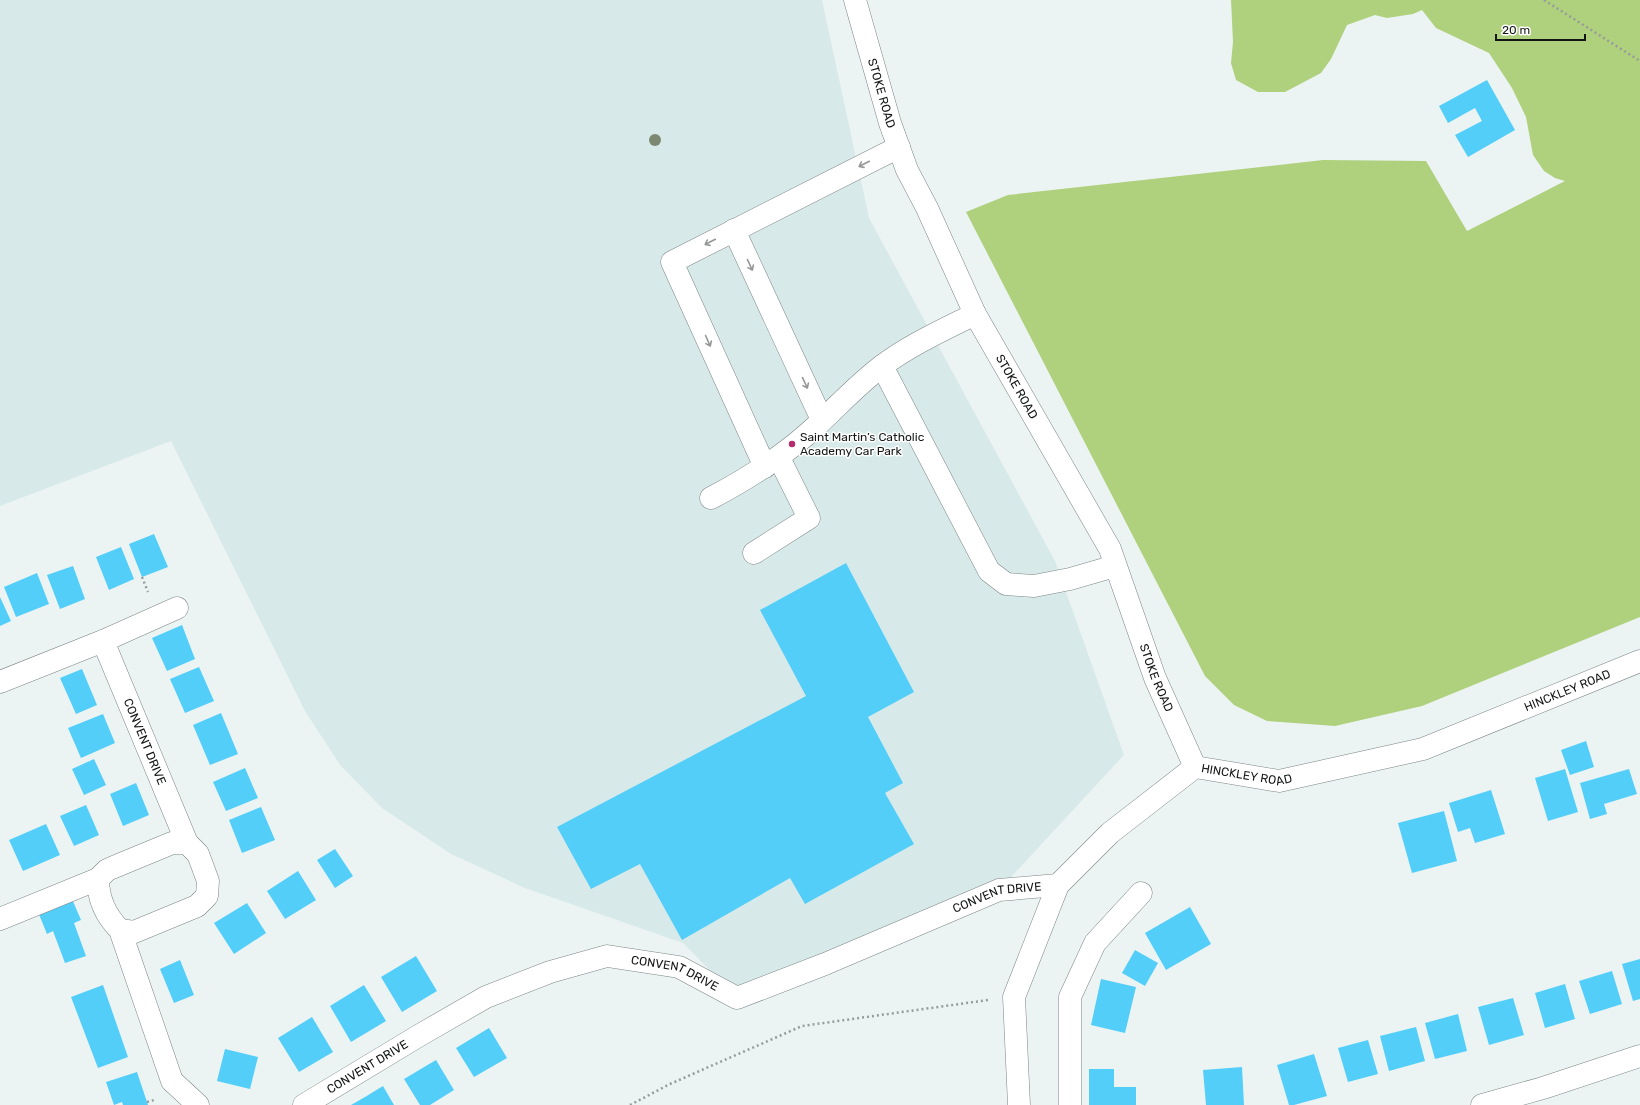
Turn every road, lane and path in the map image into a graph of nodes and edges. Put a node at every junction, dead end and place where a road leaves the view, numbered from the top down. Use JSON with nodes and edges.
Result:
{"nodes":[{"id":1,"x":855,"y":0,"type":"edge"},
{"id":2,"x":1544,"y":0,"type":"edge"},
{"id":3,"x":1640,"y":61,"type":"edge"},
{"id":4,"x":899,"y":147,"type":"junction"},
{"id":5,"x":734,"y":230,"type":"junction"},
{"id":6,"x":975,"y":314,"type":"junction"},
{"id":7,"x":882,"y":366,"type":"junction"},
{"id":8,"x":822,"y":420,"type":"junction"},
{"id":9,"x":772,"y":462,"type":"junction"},
{"id":10,"x":711,"y":498,"type":"dead end"},
{"id":11,"x":754,"y":553,"type":"dead end"},
{"id":12,"x":1115,"y":566,"type":"junction"},
{"id":13,"x":177,"y":608,"type":"dead end"},
{"id":14,"x":103,"y":641,"type":"junction"},
{"id":15,"x":1640,"y":661,"type":"edge"},
{"id":16,"x":0,"y":682,"type":"edge"},
{"id":17,"x":1195,"y":767,"type":"junction"},
{"id":18,"x":187,"y":843,"type":"junction"},
{"id":19,"x":98,"y":879,"type":"junction"},
{"id":20,"x":1058,"y":885,"type":"junction"},
{"id":21,"x":1141,"y":893,"type":"dead end"},
{"id":22,"x":0,"y":919,"type":"edge"},
{"id":23,"x":120,"y":930,"type":"junction"},
{"id":24,"x":1014,"y":997,"type":"junction"},
{"id":25,"x":1640,"y":1056,"type":"edge"},
{"id":26,"x":198,"y":1105,"type":"edge"},
{"id":27,"x":304,"y":1105,"type":"edge"},
{"id":28,"x":630,"y":1105,"type":"edge"},
{"id":29,"x":1019,"y":1105,"type":"edge"},
{"id":30,"x":1070,"y":1105,"type":"edge"},
{"id":31,"x":1482,"y":1105,"type":"edge"}],
"edges":[{"from":1,"to":4,"type":"street","name":"STOKE ROAD"},
{"from":2,"to":3,"type":"path"},
{"from":4,"to":5,"type":"street","one_way":true},
{"from":4,"to":6,"type":"street","name":"STOKE ROAD"},
{"from":5,"to":8,"type":"street","one_way":true},
{"from":5,"to":9,"type":"street","one_way":true},
{"from":6,"to":7,"type":"street"},
{"from":6,"to":12,"type":"street","name":"STOKE ROAD"},
{"from":7,"to":8,"type":"street"},
{"from":7,"to":12,"type":"street"},
{"from":8,"to":9,"type":"street"},
{"from":9,"to":10,"type":"street"},
{"from":9,"to":11,"type":"street"},
{"from":12,"to":17,"type":"street","name":"STOKE ROAD"},
{"from":13,"to":14,"type":"street"},
{"from":14,"to":16,"type":"street"},
{"from":14,"to":18,"type":"street","name":"CONVENT DRIVE"},
{"from":15,"to":17,"type":"street","name":"HINCKLEY ROAD"},
{"from":17,"to":20,"type":"street","name":"HINCKLEY ROAD"},
{"from":18,"to":19,"type":"street"},
{"from":18,"to":23,"type":"street","name":"CONVENT DRIVE"},
{"from":19,"to":22,"type":"street"},
{"from":19,"to":23,"type":"street"},
{"from":20,"to":24,"type":"street","name":"HINCKLEY ROAD"},
{"from":20,"to":27,"type":"street","name":"CONVENT DRIVE"},
{"from":21,"to":30,"type":"street"},
{"from":23,"to":26,"type":"street"},
{"from":24,"to":28,"type":"path"},
{"from":24,"to":29,"type":"street","name":"HINCKLEY ROAD"},
{"from":25,"to":31,"type":"street"}]}
